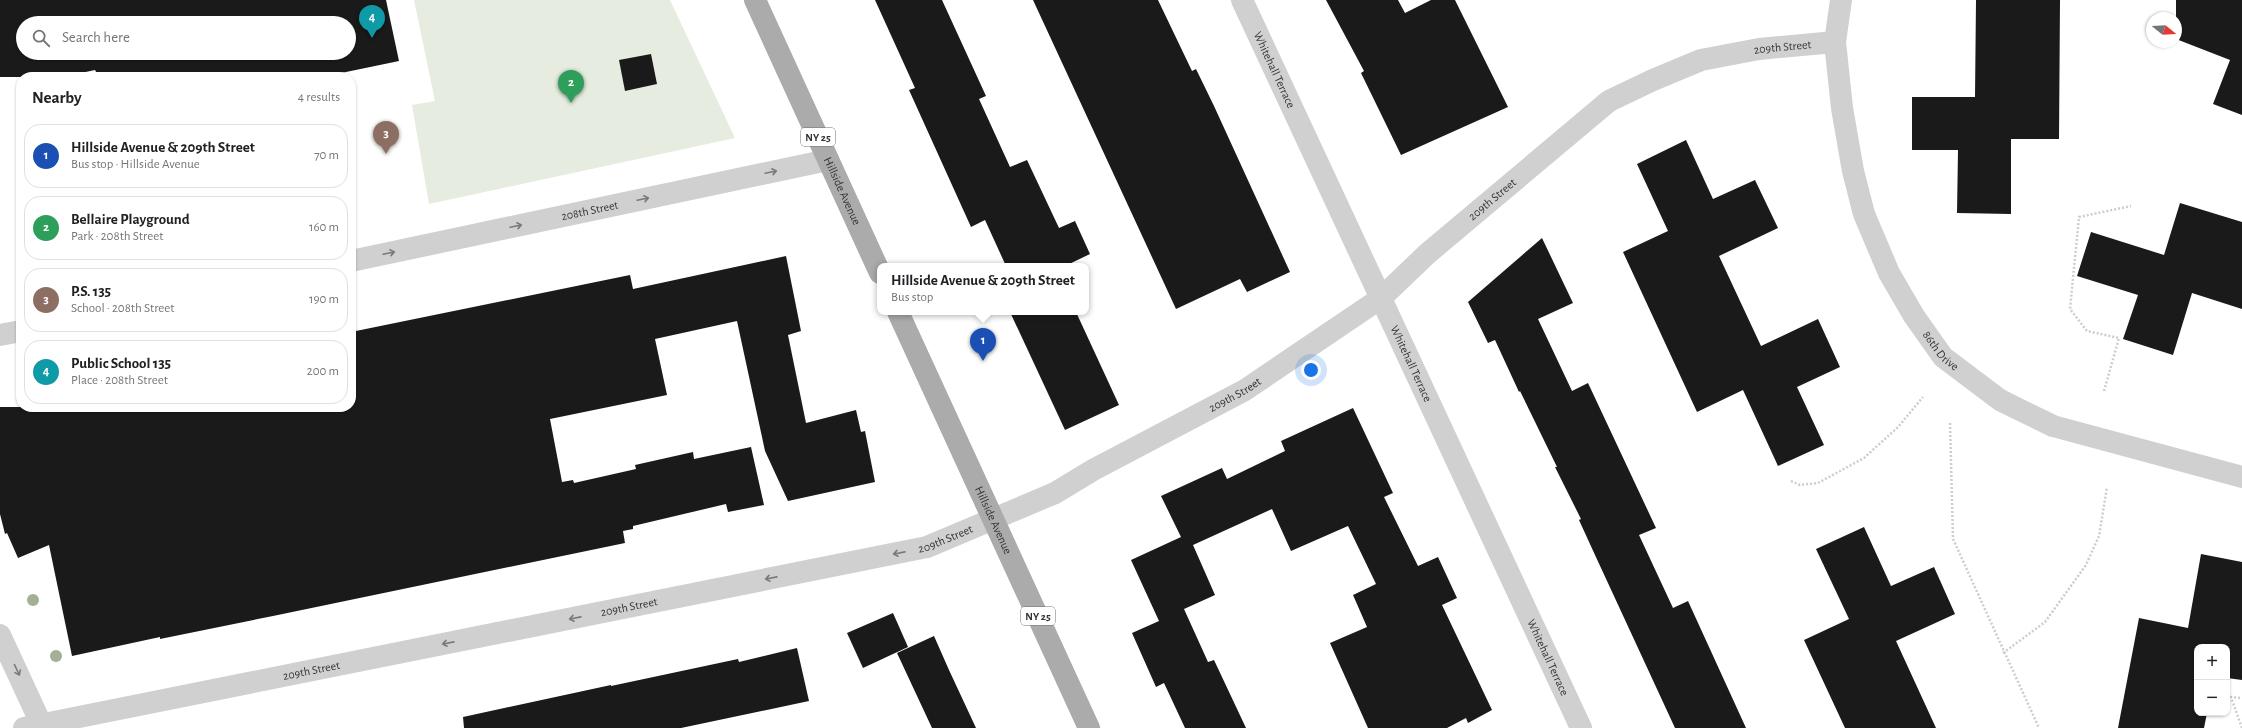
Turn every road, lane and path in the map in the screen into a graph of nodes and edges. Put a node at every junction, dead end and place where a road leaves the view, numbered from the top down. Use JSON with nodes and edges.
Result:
{"nodes":[{"id":1,"x":755,"y":0,"type":"edge"},
{"id":2,"x":1242,"y":0,"type":"edge"},
{"id":3,"x":1841,"y":0,"type":"edge"},
{"id":4,"x":1835,"y":42,"type":"junction"},
{"id":5,"x":828,"y":160,"type":"junction"},
{"id":6,"x":2131,"y":206,"type":"dead end"},
{"id":7,"x":356,"y":260,"type":"edge"},
{"id":8,"x":877,"y":266,"type":"edge"},
{"id":9,"x":1381,"y":298,"type":"junction"},
{"id":10,"x":899,"y":315,"type":"edge"},
{"id":11,"x":16,"y":332,"type":"edge"},
{"id":12,"x":0,"y":335,"type":"edge"},
{"id":13,"x":2104,"y":391,"type":"dead end"},
{"id":14,"x":1922,"y":397,"type":"dead end"},
{"id":15,"x":1950,"y":423,"type":"dead end"},
{"id":16,"x":2242,"y":477,"type":"edge"},
{"id":17,"x":1791,"y":480,"type":"dead end"},
{"id":18,"x":2107,"y":488,"type":"dead end"},
{"id":19,"x":993,"y":519,"type":"junction"},
{"id":20,"x":0,"y":635,"type":"edge"},
{"id":21,"x":2003,"y":653,"type":"junction"},
{"id":22,"x":2242,"y":698,"type":"edge"},
{"id":23,"x":37,"y":727,"type":"edge"},
{"id":24,"x":1088,"y":728,"type":"edge"},
{"id":25,"x":1580,"y":728,"type":"edge"},
{"id":26,"x":2039,"y":728,"type":"edge"},
{"id":27,"x":2242,"y":728,"type":"edge"}],
"edges":[{"from":1,"to":5,"type":"main road","name":"Hillside Avenue","number":"NY 25"},
{"from":2,"to":9,"type":"street","name":"Whitehall Terrace"},
{"from":3,"to":4,"type":"street"},
{"from":4,"to":9,"type":"street","name":"209th Street"},
{"from":4,"to":16,"type":"street","name":"86th Drive"},
{"from":7,"to":5,"type":"street","name":"208th Street","one_way":true},
{"from":5,"to":8,"type":"main road","name":"Hillside Avenue","number":"NY 25"},
{"from":6,"to":13,"type":"path"},
{"from":9,"to":19,"type":"street","name":"209th Street"},
{"from":9,"to":25,"type":"street","name":"Whitehall Terrace"},
{"from":10,"to":19,"type":"main road","name":"Hillside Avenue","number":"NY 25"},
{"from":11,"to":12,"type":"street"},
{"from":14,"to":17,"type":"path"},
{"from":15,"to":21,"type":"path"},
{"from":18,"to":21,"type":"path"},
{"from":19,"to":23,"type":"street","name":"209th Street","one_way":true},
{"from":19,"to":24,"type":"main road","name":"Hillside Avenue","number":"NY 25"},
{"from":20,"to":23,"type":"street","one_way":true},
{"from":21,"to":26,"type":"path"},
{"from":22,"to":27,"type":"path"}]}
